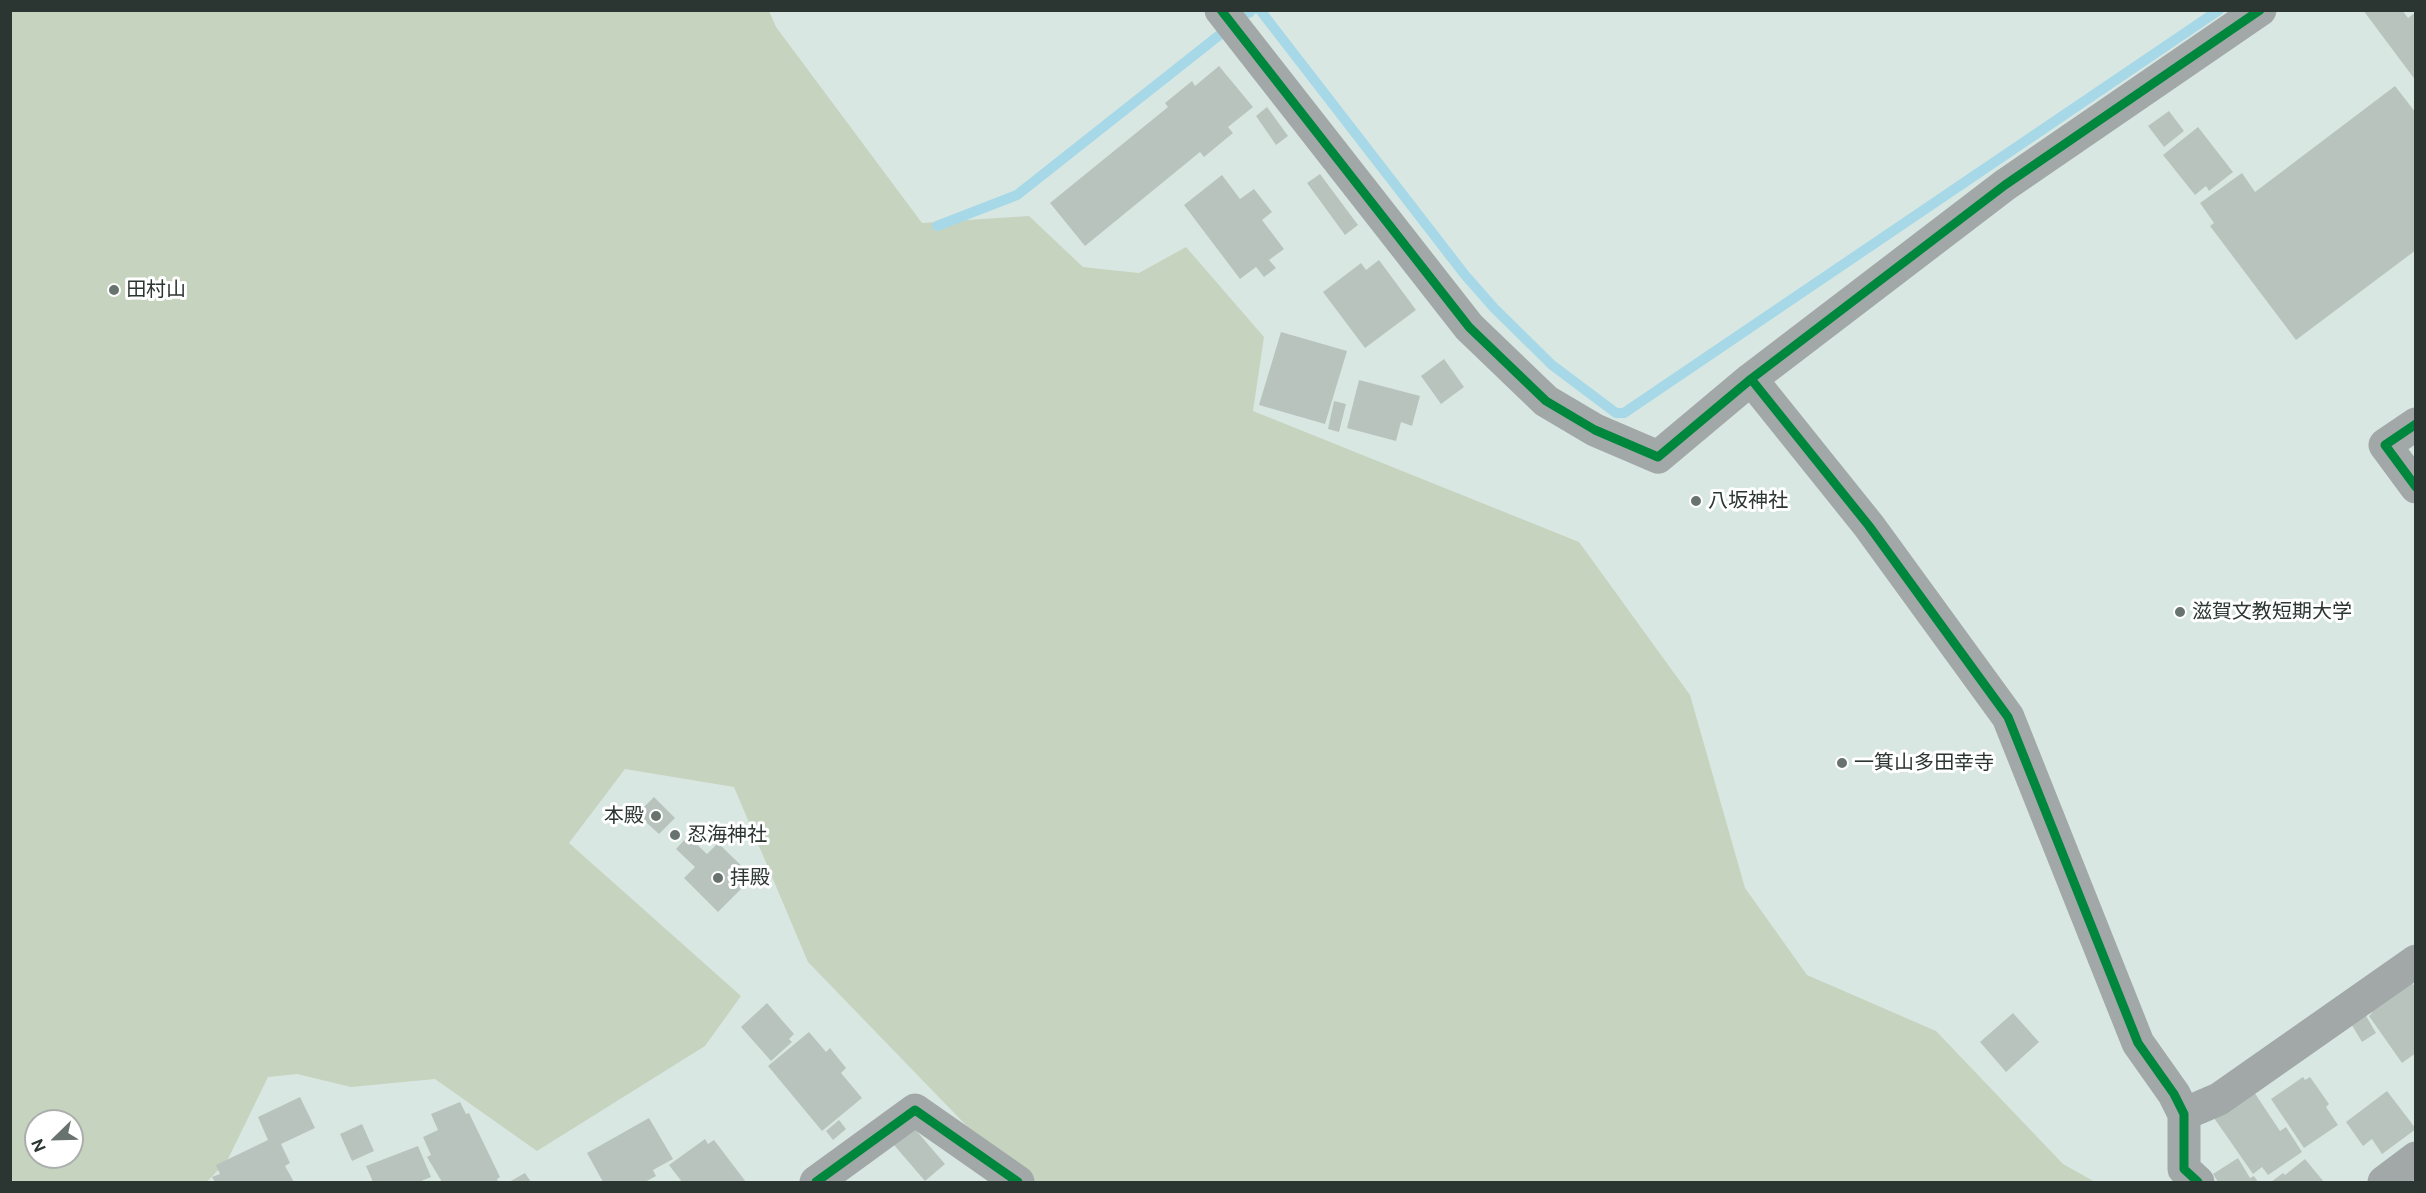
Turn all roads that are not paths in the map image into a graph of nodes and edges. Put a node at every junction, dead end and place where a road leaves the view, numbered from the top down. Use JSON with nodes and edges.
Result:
{"nodes":[{"id":1,"x":1221,"y":10,"type":"edge"},
{"id":2,"x":2260,"y":10,"type":"edge"},
{"id":3,"x":1751,"y":379,"type":"junction"},
{"id":4,"x":2415,"y":424,"type":"edge"},
{"id":5,"x":2415,"y":487,"type":"edge"},
{"id":6,"x":2415,"y":961,"type":"edge"},
{"id":7,"x":2184,"y":1114,"type":"junction"},
{"id":8,"x":2415,"y":1158,"type":"edge"},
{"id":9,"x":816,"y":1182,"type":"edge"},
{"id":10,"x":1018,"y":1182,"type":"edge"},
{"id":11,"x":2198,"y":1182,"type":"edge"},
{"id":12,"x":2384,"y":1182,"type":"edge"}],
"edges":[{"from":1,"to":3,"type":"street"},
{"from":2,"to":3,"type":"street"},
{"from":3,"to":7,"type":"street"},
{"from":4,"to":5,"type":"street"},
{"from":6,"to":7,"type":"street"},
{"from":7,"to":11,"type":"street"},
{"from":8,"to":12,"type":"street"},
{"from":9,"to":10,"type":"street"}]}
